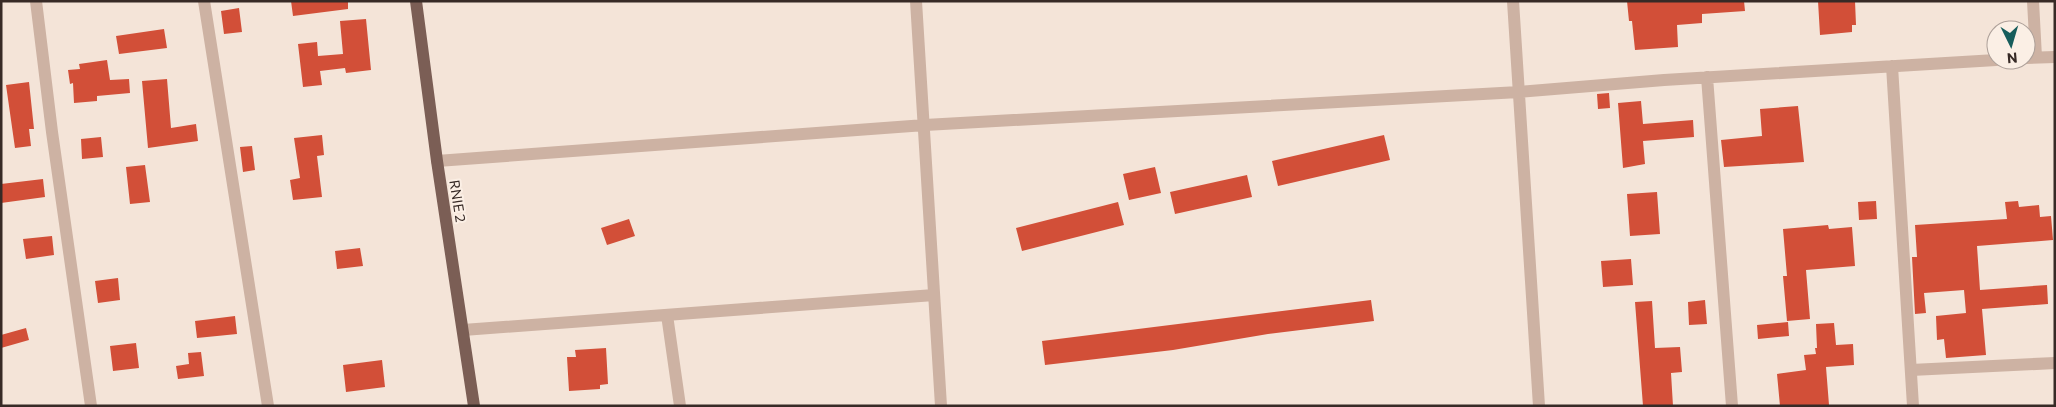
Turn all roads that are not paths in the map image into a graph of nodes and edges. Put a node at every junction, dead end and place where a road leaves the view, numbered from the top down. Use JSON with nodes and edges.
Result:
{"nodes":[{"id":1,"x":36,"y":1,"type":"edge"},
{"id":2,"x":204,"y":1,"type":"edge"},
{"id":3,"x":416,"y":1,"type":"edge"},
{"id":4,"x":916,"y":1,"type":"edge"},
{"id":5,"x":1514,"y":1,"type":"edge"},
{"id":6,"x":2033,"y":1,"type":"edge"},
{"id":7,"x":2032,"y":20,"type":"edge"},
{"id":8,"x":2055,"y":56,"type":"edge"},
{"id":9,"x":2036,"y":58,"type":"edge"},
{"id":10,"x":1986,"y":61,"type":"edge"},
{"id":11,"x":1892,"y":66,"type":"junction"},
{"id":12,"x":1707,"y":77,"type":"junction"},
{"id":13,"x":1520,"y":92,"type":"junction"},
{"id":14,"x":925,"y":125,"type":"junction"},
{"id":15,"x":437,"y":161,"type":"junction"},
{"id":16,"x":934,"y":294,"type":"junction"},
{"id":17,"x":667,"y":314,"type":"junction"},
{"id":18,"x":463,"y":330,"type":"junction"},
{"id":19,"x":2055,"y":363,"type":"edge"},
{"id":20,"x":1911,"y":370,"type":"junction"},
{"id":21,"x":91,"y":406,"type":"edge"},
{"id":22,"x":268,"y":406,"type":"edge"},
{"id":23,"x":474,"y":406,"type":"edge"},
{"id":24,"x":680,"y":406,"type":"edge"},
{"id":25,"x":941,"y":406,"type":"edge"},
{"id":26,"x":1539,"y":406,"type":"edge"},
{"id":27,"x":1732,"y":406,"type":"edge"},
{"id":28,"x":1913,"y":406,"type":"edge"}],
"edges":[{"from":1,"to":21,"type":"street"},
{"from":2,"to":22,"type":"street"},
{"from":3,"to":15,"type":"main road","name":"RNIE 2","number":"RNIE 2"},
{"from":4,"to":14,"type":"street"},
{"from":5,"to":13,"type":"street"},
{"from":6,"to":7,"type":"street"},
{"from":8,"to":9,"type":"street"},
{"from":10,"to":11,"type":"street"},
{"from":11,"to":12,"type":"street"},
{"from":11,"to":20,"type":"street"},
{"from":12,"to":13,"type":"street"},
{"from":12,"to":27,"type":"street"},
{"from":13,"to":14,"type":"street"},
{"from":13,"to":26,"type":"street"},
{"from":14,"to":15,"type":"street"},
{"from":14,"to":16,"type":"street"},
{"from":15,"to":18,"type":"main road","name":"RNIE 2","number":"RNIE 2"},
{"from":16,"to":17,"type":"street"},
{"from":16,"to":25,"type":"street"},
{"from":17,"to":18,"type":"street"},
{"from":17,"to":24,"type":"street"},
{"from":18,"to":23,"type":"main road","name":"RNIE 2","number":"RNIE 2"},
{"from":19,"to":20,"type":"street"},
{"from":20,"to":28,"type":"street"}]}
